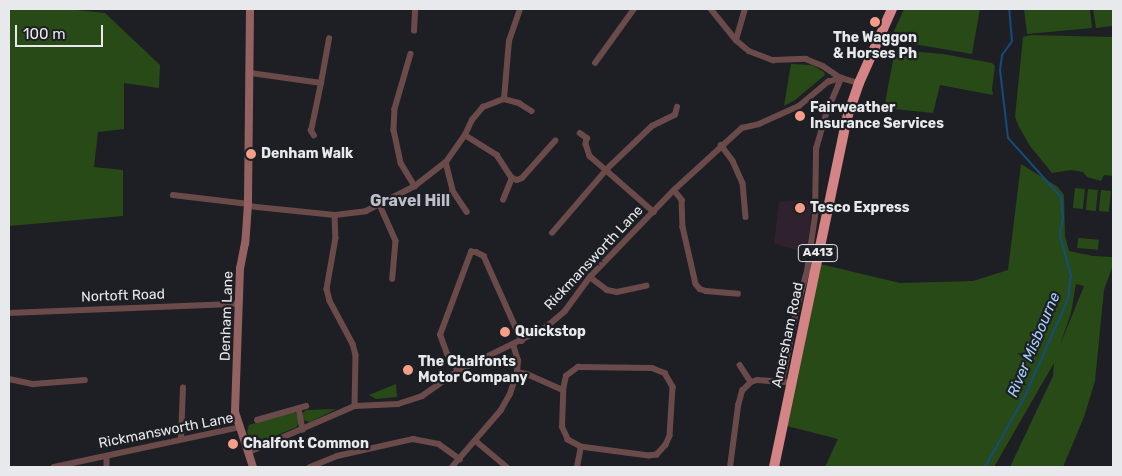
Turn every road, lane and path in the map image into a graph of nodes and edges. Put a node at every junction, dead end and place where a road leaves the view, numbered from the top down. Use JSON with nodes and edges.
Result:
{"nodes":[{"id":1,"x":250,"y":9,"type":"edge"},
{"id":2,"x":415,"y":9,"type":"edge"},
{"id":3,"x":520,"y":9,"type":"edge"},
{"id":4,"x":634,"y":9,"type":"edge"},
{"id":5,"x":711,"y":9,"type":"edge"},
{"id":6,"x":745,"y":9,"type":"edge"},
{"id":7,"x":892,"y":9,"type":"edge"},
{"id":8,"x":414,"y":31,"type":"dead end"},
{"id":9,"x":329,"y":39,"type":"dead end"},
{"id":10,"x":736,"y":40,"type":"junction"},
{"id":11,"x":411,"y":54,"type":"dead end"},
{"id":12,"x":595,"y":63,"type":"dead end"},
{"id":13,"x":251,"y":73,"type":"junction"},
{"id":14,"x":841,"y":78,"type":"junction"},
{"id":15,"x":321,"y":83,"type":"junction"},
{"id":16,"x":859,"y":83,"type":"junction"},
{"id":17,"x":504,"y":99,"type":"junction"},
{"id":18,"x":677,"y":107,"type":"dead end"},
{"id":19,"x":532,"y":111,"type":"dead end"},
{"id":20,"x":759,"y":124,"type":"junction"},
{"id":21,"x":760,"y":131,"type":"dead end"},
{"id":22,"x":580,"y":133,"type":"dead end"},
{"id":23,"x":465,"y":135,"type":"junction"},
{"id":24,"x":314,"y":136,"type":"dead end"},
{"id":25,"x":555,"y":141,"type":"dead end"},
{"id":26,"x":721,"y":145,"type":"junction"},
{"id":27,"x":446,"y":162,"type":"junction"},
{"id":28,"x":607,"y":169,"type":"junction"},
{"id":29,"x":512,"y":178,"type":"junction"},
{"id":30,"x":415,"y":186,"type":"junction"},
{"id":31,"x":674,"y":190,"type":"junction"},
{"id":32,"x":173,"y":195,"type":"dead end"},
{"id":33,"x":503,"y":200,"type":"dead end"},
{"id":34,"x":248,"y":205,"type":"junction"},
{"id":35,"x":380,"y":205,"type":"junction"},
{"id":36,"x":467,"y":212,"type":"dead end"},
{"id":37,"x":654,"y":212,"type":"junction"},
{"id":38,"x":335,"y":215,"type":"junction"},
{"id":39,"x":746,"y":217,"type":"dead end"},
{"id":40,"x":552,"y":234,"type":"dead end"},
{"id":41,"x":590,"y":277,"type":"junction"},
{"id":42,"x":393,"y":279,"type":"dead end"},
{"id":43,"x":646,"y":286,"type":"dead end"},
{"id":44,"x":738,"y":294,"type":"dead end"},
{"id":45,"x":238,"y":304,"type":"junction"},
{"id":46,"x":9,"y":312,"type":"edge"},
{"id":47,"x":522,"y":341,"type":"junction"},
{"id":48,"x":513,"y":345,"type":"junction"},
{"id":49,"x":740,"y":365,"type":"dead end"},
{"id":50,"x":458,"y":371,"type":"junction"},
{"id":51,"x":518,"y":372,"type":"junction"},
{"id":52,"x":9,"y":379,"type":"edge"},
{"id":53,"x":85,"y":380,"type":"dead end"},
{"id":54,"x":751,"y":382,"type":"junction"},
{"id":55,"x":787,"y":383,"type":"junction"},
{"id":56,"x":183,"y":388,"type":"dead end"},
{"id":57,"x":563,"y":390,"type":"junction"},
{"id":58,"x":306,"y":406,"type":"dead end"},
{"id":59,"x":355,"y":406,"type":"junction"},
{"id":60,"x":299,"y":408,"type":"junction"},
{"id":61,"x":257,"y":420,"type":"dead end"},
{"id":62,"x":241,"y":427,"type":"junction"},
{"id":63,"x":304,"y":430,"type":"junction"},
{"id":64,"x":180,"y":439,"type":"junction"},
{"id":65,"x":476,"y":440,"type":"junction"},
{"id":66,"x":582,"y":447,"type":"junction"},
{"id":67,"x":249,"y":452,"type":"junction"},
{"id":68,"x":107,"y":456,"type":"junction"},
{"id":69,"x":460,"y":459,"type":"junction"},
{"id":70,"x":54,"y":467,"type":"edge"},
{"id":71,"x":107,"y":467,"type":"edge"},
{"id":72,"x":253,"y":467,"type":"edge"},
{"id":73,"x":310,"y":467,"type":"edge"},
{"id":74,"x":452,"y":467,"type":"edge"},
{"id":75,"x":506,"y":467,"type":"edge"},
{"id":76,"x":577,"y":467,"type":"edge"},
{"id":77,"x":730,"y":467,"type":"edge"},
{"id":78,"x":774,"y":467,"type":"edge"}],
"edges":[{"from":1,"to":13,"type":"street","name":"Denham Lane"},
{"from":2,"to":8,"type":"street"},
{"from":3,"to":17,"type":"street"},
{"from":4,"to":12,"type":"street"},
{"from":5,"to":10,"type":"street"},
{"from":6,"to":10,"type":"street"},
{"from":7,"to":16,"type":"highway","name":"Amersham Road","number":"A413"},
{"from":9,"to":15,"type":"street"},
{"from":10,"to":14,"type":"street"},
{"from":11,"to":30,"type":"street"},
{"from":13,"to":15,"type":"street"},
{"from":13,"to":34,"type":"street","name":"Denham Lane"},
{"from":14,"to":16,"type":"street"},
{"from":14,"to":20,"type":"street","name":"Rickmansworth Lane"},
{"from":14,"to":55,"type":"street"},
{"from":15,"to":24,"type":"street"},
{"from":16,"to":55,"type":"highway","name":"Amersham Road","number":"A413"},
{"from":17,"to":19,"type":"street"},
{"from":17,"to":23,"type":"street"},
{"from":18,"to":28,"type":"street"},
{"from":20,"to":21,"type":"street"},
{"from":20,"to":26,"type":"street","name":"Rickmansworth Lane"},
{"from":22,"to":28,"type":"street"},
{"from":23,"to":27,"type":"street"},
{"from":23,"to":29,"type":"street"},
{"from":25,"to":29,"type":"street"},
{"from":26,"to":31,"type":"street","name":"Rickmansworth Lane"},
{"from":26,"to":39,"type":"street"},
{"from":27,"to":30,"type":"street"},
{"from":27,"to":36,"type":"street"},
{"from":28,"to":37,"type":"street"},
{"from":28,"to":40,"type":"street"},
{"from":29,"to":33,"type":"street"},
{"from":30,"to":35,"type":"street"},
{"from":31,"to":37,"type":"street","name":"Rickmansworth Lane"},
{"from":31,"to":44,"type":"street"},
{"from":32,"to":34,"type":"street"},
{"from":34,"to":38,"type":"street"},
{"from":34,"to":45,"type":"street","name":"Denham Lane"},
{"from":35,"to":38,"type":"street"},
{"from":35,"to":42,"type":"street"},
{"from":37,"to":41,"type":"street","name":"Rickmansworth Lane"},
{"from":38,"to":59,"type":"street"},
{"from":41,"to":43,"type":"street"},
{"from":41,"to":47,"type":"street","name":"Rickmansworth Lane"},
{"from":45,"to":46,"type":"street","name":"Nortoft Road"},
{"from":45,"to":62,"type":"street","name":"Denham Lane"},
{"from":47,"to":48,"type":"street","name":"Rickmansworth Lane"},
{"from":47,"to":50,"type":"street"},
{"from":48,"to":50,"type":"street","name":"Rickmansworth Lane"},
{"from":48,"to":51,"type":"street"},
{"from":49,"to":54,"type":"street"},
{"from":50,"to":59,"type":"street","name":"Rickmansworth Lane"},
{"from":51,"to":57,"type":"street"},
{"from":51,"to":65,"type":"street"},
{"from":52,"to":53,"type":"street"},
{"from":54,"to":55,"type":"street"},
{"from":54,"to":77,"type":"street"},
{"from":55,"to":78,"type":"highway","name":"Amersham Road","number":"A413"},
{"from":56,"to":64,"type":"street"},
{"from":57,"to":66,"type":"street"},
{"from":57,"to":66,"type":"street"},
{"from":58,"to":60,"type":"street"},
{"from":59,"to":63,"type":"street","name":"Rickmansworth Lane"},
{"from":60,"to":61,"type":"street"},
{"from":60,"to":63,"type":"street"},
{"from":62,"to":64,"type":"street","name":"Rickmansworth Lane"},
{"from":62,"to":67,"type":"street","name":"Rickmansworth Lane"},
{"from":63,"to":67,"type":"street","name":"Rickmansworth Lane"},
{"from":64,"to":68,"type":"street","name":"Rickmansworth Lane"},
{"from":65,"to":69,"type":"street"},
{"from":65,"to":75,"type":"street"},
{"from":66,"to":76,"type":"street"},
{"from":67,"to":72,"type":"street"},
{"from":68,"to":70,"type":"street","name":"Rickmansworth Lane"},
{"from":68,"to":71,"type":"street"},
{"from":69,"to":73,"type":"street"},
{"from":69,"to":74,"type":"street"}]}
